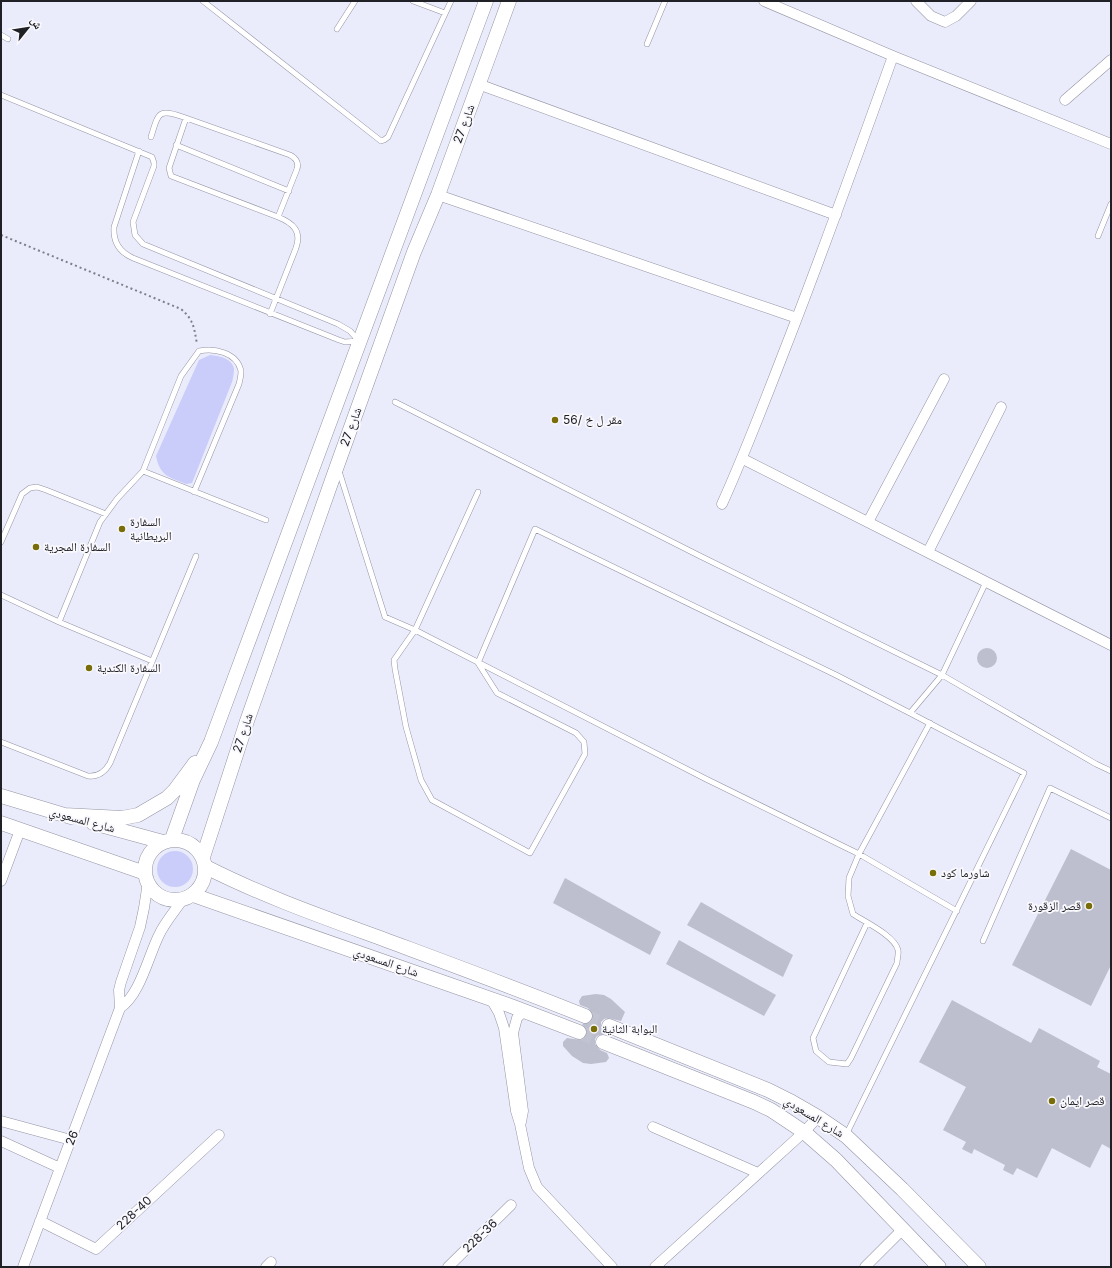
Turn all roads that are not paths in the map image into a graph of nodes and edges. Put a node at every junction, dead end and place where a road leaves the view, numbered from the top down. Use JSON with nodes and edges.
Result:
{"nodes":[{"id":1,"x":204,"y":1,"type":"edge"},
{"id":2,"x":355,"y":1,"type":"edge"},
{"id":3,"x":413,"y":1,"type":"edge"},
{"id":4,"x":451,"y":1,"type":"edge"},
{"id":5,"x":486,"y":1,"type":"edge"},
{"id":6,"x":509,"y":1,"type":"edge"},
{"id":7,"x":665,"y":1,"type":"edge"},
{"id":8,"x":764,"y":1,"type":"edge"},
{"id":9,"x":916,"y":1,"type":"edge"},
{"id":10,"x":971,"y":1,"type":"edge"},
{"id":11,"x":445,"y":13,"type":"junction"},
{"id":12,"x":337,"y":29,"type":"dead end"},
{"id":13,"x":1,"y":35,"type":"edge"},
{"id":14,"x":8,"y":39,"type":"dead end"},
{"id":15,"x":647,"y":44,"type":"dead end"},
{"id":16,"x":893,"y":56,"type":"junction"},
{"id":17,"x":1111,"y":60,"type":"edge"},
{"id":18,"x":478,"y":84,"type":"junction"},
{"id":19,"x":1,"y":95,"type":"edge"},
{"id":20,"x":1065,"y":100,"type":"dead end"},
{"id":21,"x":186,"y":118,"type":"junction"},
{"id":22,"x":152,"y":137,"type":"dead end"},
{"id":23,"x":1111,"y":144,"type":"edge"},
{"id":24,"x":176,"y":145,"type":"junction"},
{"id":25,"x":139,"y":151,"type":"junction"},
{"id":26,"x":289,"y":191,"type":"junction"},
{"id":27,"x":438,"y":195,"type":"junction"},
{"id":28,"x":1111,"y":204,"type":"edge"},
{"id":29,"x":836,"y":215,"type":"junction"},
{"id":30,"x":278,"y":217,"type":"junction"},
{"id":31,"x":1098,"y":236,"type":"dead end"},
{"id":32,"x":394,"y":246,"type":"junction"},
{"id":33,"x":414,"y":252,"type":"junction"},
{"id":34,"x":276,"y":299,"type":"junction"},
{"id":35,"x":270,"y":314,"type":"junction"},
{"id":36,"x":797,"y":318,"type":"junction"},
{"id":37,"x":359,"y":341,"type":"junction"},
{"id":38,"x":380,"y":348,"type":"junction"},
{"id":39,"x":944,"y":379,"type":"dead end"},
{"id":40,"x":395,"y":402,"type":"dead end"},
{"id":41,"x":1000,"y":407,"type":"dead end"},
{"id":42,"x":742,"y":459,"type":"junction"},
{"id":43,"x":337,"y":466,"type":"junction"},
{"id":44,"x":143,"y":471,"type":"junction"},
{"id":45,"x":194,"y":492,"type":"junction"},
{"id":46,"x":478,"y":492,"type":"dead end"},
{"id":47,"x":722,"y":504,"type":"dead end"},
{"id":48,"x":106,"y":514,"type":"junction"},
{"id":49,"x":266,"y":520,"type":"dead end"},
{"id":50,"x":868,"y":522,"type":"junction"},
{"id":51,"x":1,"y":542,"type":"edge"},
{"id":52,"x":928,"y":552,"type":"junction"},
{"id":53,"x":196,"y":556,"type":"dead end"},
{"id":54,"x":986,"y":582,"type":"junction"},
{"id":55,"x":1,"y":596,"type":"edge"},
{"id":56,"x":59,"y":622,"type":"junction"},
{"id":57,"x":415,"y":630,"type":"junction"},
{"id":58,"x":1111,"y":645,"type":"edge"},
{"id":59,"x":152,"y":661,"type":"junction"},
{"id":60,"x":478,"y":663,"type":"junction"},
{"id":61,"x":942,"y":674,"type":"junction"},
{"id":62,"x":910,"y":713,"type":"junction"},
{"id":63,"x":930,"y":723,"type":"junction"},
{"id":64,"x":1,"y":742,"type":"edge"},
{"id":65,"x":211,"y":742,"type":"junction"},
{"id":66,"x":1111,"y":771,"type":"edge"},
{"id":67,"x":1,"y":796,"type":"edge"},
{"id":68,"x":64,"y":815,"type":"junction"},
{"id":69,"x":1111,"y":818,"type":"edge"},
{"id":70,"x":1,"y":824,"type":"edge"},
{"id":71,"x":20,"y":830,"type":"junction"},
{"id":72,"x":167,"y":841,"type":"junction"},
{"id":73,"x":859,"y":854,"type":"junction"},
{"id":74,"x":204,"y":862,"type":"junction"},
{"id":75,"x":146,"y":878,"type":"junction"},
{"id":76,"x":1,"y":881,"type":"edge"},
{"id":77,"x":188,"y":897,"type":"junction"},
{"id":78,"x":957,"y":911,"type":"junction"},
{"id":79,"x":867,"y":923,"type":"junction"},
{"id":80,"x":983,"y":941,"type":"dead end"},
{"id":81,"x":490,"y":999,"type":"junction"},
{"id":82,"x":120,"y":1008,"type":"junction"},
{"id":83,"x":524,"y":1011,"type":"junction"},
{"id":84,"x":584,"y":1016,"type":"tunnel mouth"},
{"id":85,"x":609,"y":1026,"type":"tunnel mouth"},
{"id":86,"x":578,"y":1032,"type":"tunnel mouth"},
{"id":87,"x":603,"y":1042,"type":"tunnel mouth"},
{"id":88,"x":818,"y":1117,"type":"junction"},
{"id":89,"x":1,"y":1121,"type":"edge"},
{"id":90,"x":520,"y":1124,"type":"junction"},
{"id":91,"x":653,"y":1127,"type":"dead end"},
{"id":92,"x":804,"y":1132,"type":"junction"},
{"id":93,"x":219,"y":1136,"type":"dead end"},
{"id":94,"x":846,"y":1136,"type":"junction"},
{"id":95,"x":71,"y":1140,"type":"junction"},
{"id":96,"x":1,"y":1141,"type":"edge"},
{"id":97,"x":60,"y":1168,"type":"junction"},
{"id":98,"x":758,"y":1173,"type":"junction"},
{"id":99,"x":512,"y":1205,"type":"dead end"},
{"id":100,"x":40,"y":1221,"type":"junction"},
{"id":101,"x":902,"y":1230,"type":"junction"},
{"id":102,"x":23,"y":1267,"type":"edge"},
{"id":103,"x":448,"y":1267,"type":"edge"},
{"id":104,"x":612,"y":1267,"type":"edge"},
{"id":105,"x":655,"y":1267,"type":"edge"},
{"id":106,"x":865,"y":1267,"type":"edge"},
{"id":107,"x":939,"y":1267,"type":"edge"},
{"id":108,"x":979,"y":1267,"type":"edge"}],
"edges":[{"from":1,"to":11,"type":"lane"},
{"from":2,"to":12,"type":"lane"},
{"from":3,"to":11,"type":"lane"},
{"from":4,"to":11,"type":"lane"},
{"from":5,"to":32,"type":"main road","name":"شارع 27"},
{"from":6,"to":18,"type":"main road","name":"شارع 27"},
{"from":7,"to":15,"type":"lane"},
{"from":8,"to":16,"type":"street"},
{"from":9,"to":10,"type":"street"},
{"from":13,"to":14,"type":"lane"},
{"from":16,"to":23,"type":"street"},
{"from":16,"to":29,"type":"street"},
{"from":17,"to":20,"type":"street"},
{"from":18,"to":27,"type":"main road","name":"شارع 27"},
{"from":18,"to":29,"type":"street"},
{"from":19,"to":25,"type":"lane"},
{"from":21,"to":22,"type":"lane"},
{"from":21,"to":24,"type":"lane"},
{"from":21,"to":26,"type":"lane"},
{"from":24,"to":26,"type":"lane"},
{"from":24,"to":30,"type":"lane"},
{"from":25,"to":34,"type":"lane"},
{"from":25,"to":35,"type":"lane"},
{"from":26,"to":30,"type":"lane"},
{"from":27,"to":33,"type":"main road","name":"شارع 27"},
{"from":27,"to":36,"type":"street"},
{"from":28,"to":31,"type":"lane"},
{"from":29,"to":36,"type":"street"},
{"from":30,"to":34,"type":"lane"},
{"from":32,"to":33,"type":"main road"},
{"from":32,"to":37,"type":"main road","name":"شارع 27"},
{"from":33,"to":38,"type":"main road","name":"شارع 27"},
{"from":34,"to":35,"type":"lane"},
{"from":34,"to":37,"type":"lane"},
{"from":35,"to":37,"type":"lane"},
{"from":36,"to":42,"type":"street"},
{"from":37,"to":38,"type":"main road"},
{"from":37,"to":65,"type":"main road","name":"شارع 27"},
{"from":38,"to":43,"type":"main road","name":"شارع 27"},
{"from":39,"to":50,"type":"street"},
{"from":40,"to":61,"type":"lane"},
{"from":41,"to":52,"type":"street"},
{"from":42,"to":47,"type":"street"},
{"from":42,"to":50,"type":"street"},
{"from":43,"to":57,"type":"lane"},
{"from":43,"to":74,"type":"main road","name":"شارع 27"},
{"from":44,"to":45,"type":"lane"},
{"from":44,"to":45,"type":"lane"},
{"from":44,"to":48,"type":"lane"},
{"from":45,"to":49,"type":"lane"},
{"from":46,"to":57,"type":"lane"},
{"from":48,"to":51,"type":"lane"},
{"from":48,"to":56,"type":"lane"},
{"from":50,"to":52,"type":"street"},
{"from":52,"to":54,"type":"street"},
{"from":53,"to":59,"type":"lane"},
{"from":54,"to":58,"type":"street"},
{"from":54,"to":61,"type":"lane"},
{"from":55,"to":56,"type":"lane"},
{"from":56,"to":59,"type":"lane"},
{"from":57,"to":60,"type":"lane"},
{"from":57,"to":60,"type":"lane"},
{"from":59,"to":64,"type":"lane"},
{"from":60,"to":62,"type":"lane"},
{"from":60,"to":73,"type":"lane"},
{"from":61,"to":62,"type":"lane"},
{"from":61,"to":66,"type":"lane"},
{"from":62,"to":63,"type":"lane"},
{"from":63,"to":73,"type":"lane"},
{"from":63,"to":78,"type":"lane"},
{"from":65,"to":68,"type":"main road"},
{"from":65,"to":72,"type":"main road","name":"شارع 27"},
{"from":67,"to":68,"type":"main road","name":"شارع المسعودي"},
{"from":68,"to":72,"type":"main road","name":"شارع المسعودي"},
{"from":69,"to":80,"type":"lane"},
{"from":70,"to":71,"type":"main road"},
{"from":71,"to":75,"type":"main road"},
{"from":71,"to":76,"type":"street"},
{"from":72,"to":74,"type":"main road"},
{"from":72,"to":75,"type":"main road"},
{"from":73,"to":78,"type":"lane"},
{"from":73,"to":79,"type":"lane"},
{"from":74,"to":77,"type":"main road"},
{"from":74,"to":84,"type":"main road","name":"شارع المسعودي"},
{"from":75,"to":77,"type":"main road"},
{"from":75,"to":82,"type":"street"},
{"from":77,"to":81,"type":"main road","name":"شارع المسعودي"},
{"from":77,"to":82,"type":"street"},
{"from":78,"to":94,"type":"lane"},
{"from":79,"to":79,"type":"lane"},
{"from":81,"to":83,"type":"main road","name":"شارع المسعودي"},
{"from":81,"to":90,"type":"street"},
{"from":82,"to":95,"type":"street","name":"26"},
{"from":83,"to":86,"type":"main road","name":"شارع المسعودي"},
{"from":83,"to":90,"type":"street"},
{"from":85,"to":88,"type":"main road","name":"شارع المسعودي"},
{"from":87,"to":92,"type":"main road","name":"شارع المسعودي"},
{"from":88,"to":92,"type":"street"},
{"from":88,"to":94,"type":"main road","name":"شارع المسعودي"},
{"from":89,"to":95,"type":"street"},
{"from":90,"to":104,"type":"street"},
{"from":91,"to":98,"type":"street"},
{"from":92,"to":98,"type":"street"},
{"from":92,"to":101,"type":"main road","name":"شارع المسعودي"},
{"from":93,"to":100,"type":"street","name":"228-40"},
{"from":94,"to":108,"type":"main road","name":"شارع المسعودي"},
{"from":95,"to":97,"type":"street","name":"26"},
{"from":96,"to":97,"type":"street"},
{"from":97,"to":100,"type":"street","name":"26"},
{"from":98,"to":105,"type":"street"},
{"from":99,"to":103,"type":"street","name":"228-36"},
{"from":100,"to":102,"type":"street","name":"26"},
{"from":101,"to":106,"type":"street"},
{"from":101,"to":107,"type":"main road","name":"شارع المسعودي"}]}
